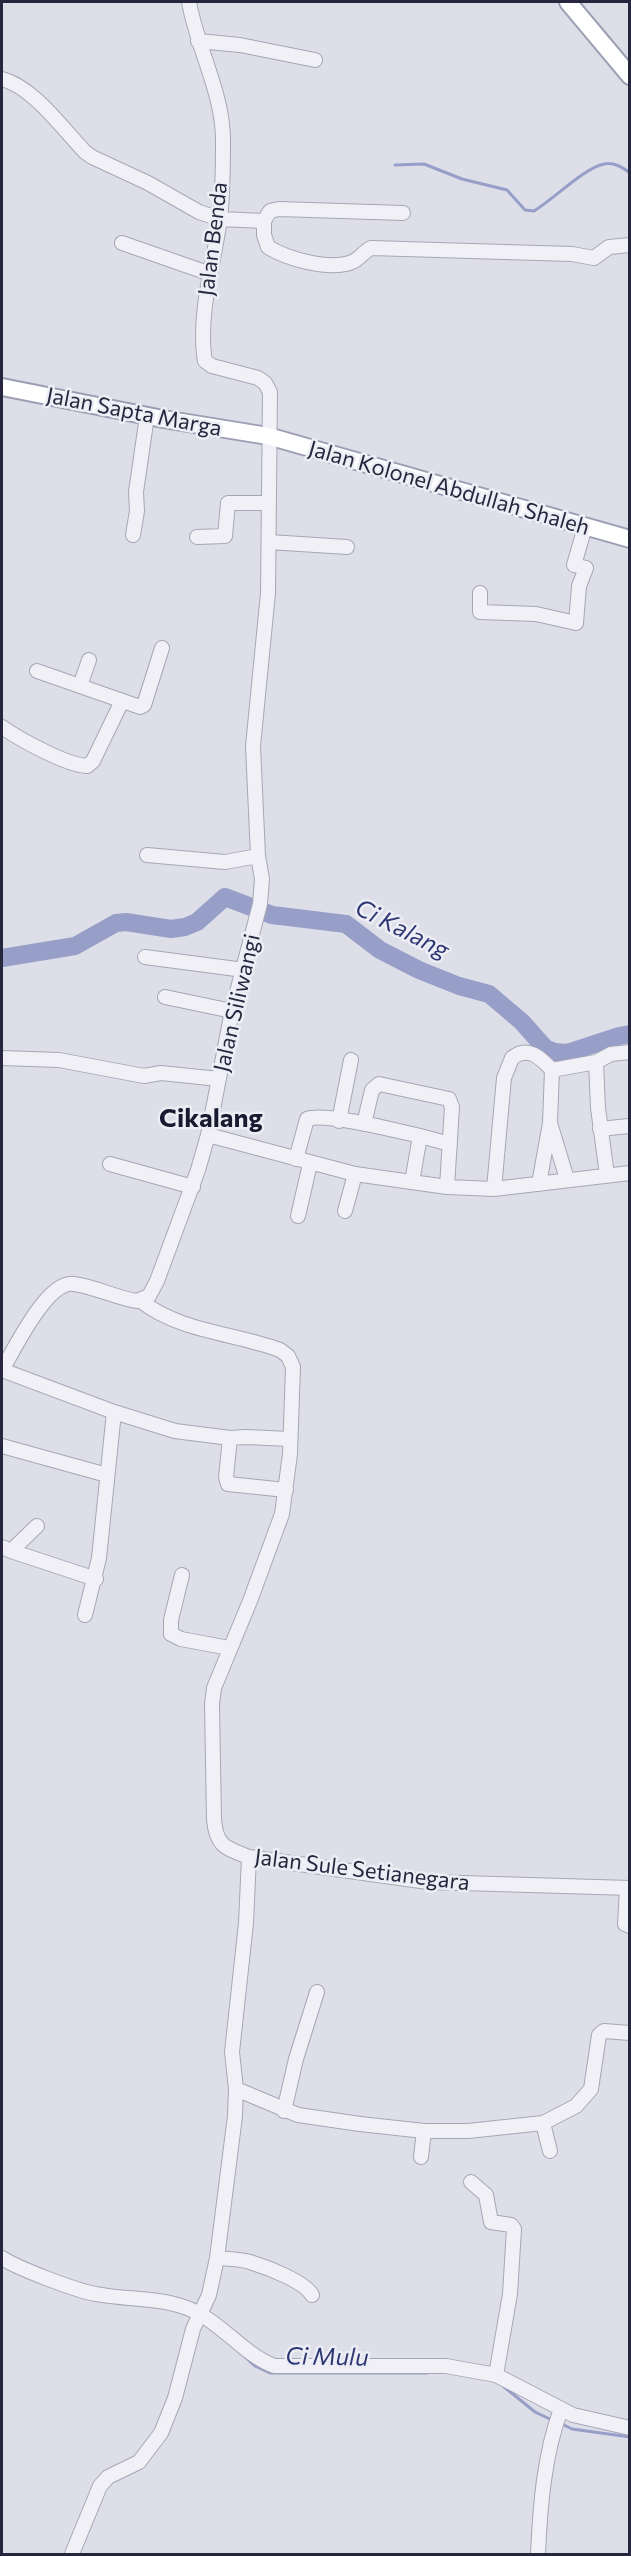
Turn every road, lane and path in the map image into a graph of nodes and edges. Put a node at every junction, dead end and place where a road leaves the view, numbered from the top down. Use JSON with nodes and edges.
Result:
{"nodes":[{"id":1,"x":189,"y":2,"type":"edge"},
{"id":2,"x":568,"y":2,"type":"edge"},
{"id":3,"x":198,"y":41,"type":"junction"},
{"id":4,"x":315,"y":60,"type":"dead end"},
{"id":5,"x":630,"y":76,"type":"edge"},
{"id":6,"x":2,"y":79,"type":"edge"},
{"id":7,"x":403,"y":213,"type":"dead end"},
{"id":8,"x":220,"y":219,"type":"junction"},
{"id":9,"x":264,"y":221,"type":"junction"},
{"id":10,"x":122,"y":243,"type":"dead end"},
{"id":11,"x":630,"y":245,"type":"edge"},
{"id":12,"x":208,"y":273,"type":"junction"},
{"id":13,"x":2,"y":387,"type":"edge"},
{"id":14,"x":147,"y":416,"type":"junction"},
{"id":15,"x":268,"y":436,"type":"junction"},
{"id":16,"x":268,"y":503,"type":"junction"},
{"id":17,"x":585,"y":527,"type":"junction"},
{"id":18,"x":133,"y":535,"type":"dead end"},
{"id":19,"x":197,"y":537,"type":"dead end"},
{"id":20,"x":630,"y":539,"type":"edge"},
{"id":21,"x":269,"y":542,"type":"junction"},
{"id":22,"x":347,"y":547,"type":"dead end"},
{"id":23,"x":480,"y":593,"type":"dead end"},
{"id":24,"x":162,"y":648,"type":"dead end"},
{"id":25,"x":89,"y":660,"type":"dead end"},
{"id":26,"x":37,"y":671,"type":"dead end"},
{"id":27,"x":80,"y":686,"type":"junction"},
{"id":28,"x":122,"y":701,"type":"junction"},
{"id":29,"x":2,"y":727,"type":"edge"},
{"id":30,"x":147,"y":855,"type":"dead end"},
{"id":31,"x":258,"y":856,"type":"junction"},
{"id":32,"x":145,"y":957,"type":"dead end"},
{"id":33,"x":244,"y":970,"type":"junction"},
{"id":34,"x":165,"y":997,"type":"dead end"},
{"id":35,"x":232,"y":1011,"type":"junction"},
{"id":36,"x":630,"y":1052,"type":"edge"},
{"id":37,"x":2,"y":1058,"type":"edge"},
{"id":38,"x":351,"y":1060,"type":"dead end"},
{"id":39,"x":596,"y":1062,"type":"junction"},
{"id":40,"x":552,"y":1070,"type":"junction"},
{"id":41,"x":219,"y":1079,"type":"junction"},
{"id":42,"x":339,"y":1121,"type":"junction"},
{"id":43,"x":550,"y":1123,"type":"junction"},
{"id":44,"x":364,"y":1124,"type":"junction"},
{"id":45,"x":629,"y":1126,"type":"edge"},
{"id":46,"x":600,"y":1129,"type":"junction"},
{"id":47,"x":208,"y":1135,"type":"junction"},
{"id":48,"x":420,"y":1136,"type":"junction"},
{"id":49,"x":450,"y":1144,"type":"junction"},
{"id":50,"x":296,"y":1159,"type":"junction"},
{"id":51,"x":111,"y":1164,"type":"dead end"},
{"id":52,"x":310,"y":1164,"type":"junction"},
{"id":53,"x":630,"y":1173,"type":"edge"},
{"id":54,"x":355,"y":1174,"type":"junction"},
{"id":55,"x":607,"y":1175,"type":"junction"},
{"id":56,"x":567,"y":1179,"type":"junction"},
{"id":57,"x":412,"y":1182,"type":"junction"},
{"id":58,"x":539,"y":1184,"type":"junction"},
{"id":59,"x":447,"y":1186,"type":"junction"},
{"id":60,"x":193,"y":1187,"type":"junction"},
{"id":61,"x":494,"y":1189,"type":"junction"},
{"id":62,"x":345,"y":1211,"type":"dead end"},
{"id":63,"x":298,"y":1216,"type":"dead end"},
{"id":64,"x":141,"y":1301,"type":"junction"},
{"id":65,"x":2,"y":1370,"type":"edge"},
{"id":66,"x":114,"y":1412,"type":"junction"},
{"id":67,"x":230,"y":1438,"type":"junction"},
{"id":68,"x":290,"y":1438,"type":"junction"},
{"id":69,"x":2,"y":1446,"type":"edge"},
{"id":70,"x":107,"y":1475,"type":"junction"},
{"id":71,"x":286,"y":1490,"type":"junction"},
{"id":72,"x":37,"y":1526,"type":"dead end"},
{"id":73,"x":6,"y":1549,"type":"edge"},
{"id":74,"x":182,"y":1575,"type":"dead end"},
{"id":75,"x":96,"y":1579,"type":"junction"},
{"id":76,"x":85,"y":1615,"type":"dead end"},
{"id":77,"x":229,"y":1647,"type":"junction"},
{"id":78,"x":249,"y":1857,"type":"junction"},
{"id":79,"x":628,"y":1888,"type":"edge"},
{"id":80,"x":628,"y":1902,"type":"edge"},
{"id":81,"x":630,"y":1926,"type":"edge"},
{"id":82,"x":318,"y":1992,"type":"dead end"},
{"id":83,"x":630,"y":2033,"type":"edge"},
{"id":84,"x":236,"y":2089,"type":"junction"},
{"id":85,"x":284,"y":2111,"type":"junction"},
{"id":86,"x":543,"y":2123,"type":"junction"},
{"id":87,"x":424,"y":2131,"type":"junction"},
{"id":88,"x":550,"y":2151,"type":"dead end"},
{"id":89,"x":422,"y":2157,"type":"dead end"},
{"id":90,"x":471,"y":2182,"type":"dead end"},
{"id":91,"x":2,"y":2258,"type":"edge"},
{"id":92,"x":217,"y":2258,"type":"junction"},
{"id":93,"x":312,"y":2295,"type":"dead end"},
{"id":94,"x":198,"y":2318,"type":"junction"},
{"id":95,"x":496,"y":2375,"type":"junction"},
{"id":96,"x":557,"y":2418,"type":"junction"},
{"id":97,"x":630,"y":2428,"type":"edge"},
{"id":98,"x":72,"y":2554,"type":"edge"},
{"id":99,"x":538,"y":2554,"type":"edge"}],
"edges":[{"from":1,"to":3,"type":"street","name":"Jalan Benda"},
{"from":2,"to":5,"type":"main road"},
{"from":3,"to":4,"type":"street"},
{"from":3,"to":8,"type":"street","name":"Jalan Benda"},
{"from":6,"to":8,"type":"street"},
{"from":7,"to":9,"type":"street"},
{"from":8,"to":9,"type":"street"},
{"from":8,"to":12,"type":"street","name":"Jalan Benda"},
{"from":9,"to":11,"type":"street"},
{"from":10,"to":12,"type":"street"},
{"from":12,"to":15,"type":"street","name":"Jalan Benda"},
{"from":13,"to":14,"type":"main road","name":"Jalan Sapta Marga"},
{"from":14,"to":15,"type":"main road","name":"Jalan Sapta Marga"},
{"from":14,"to":18,"type":"street"},
{"from":15,"to":16,"type":"street","name":"Jalan Siliwangi"},
{"from":15,"to":17,"type":"main road","name":"Jalan Kolonel Abdullah Shaleh"},
{"from":16,"to":19,"type":"street"},
{"from":16,"to":21,"type":"street","name":"Jalan Siliwangi"},
{"from":17,"to":20,"type":"main road","name":"Jalan Kolonel Abdullah Shaleh"},
{"from":17,"to":23,"type":"street"},
{"from":21,"to":22,"type":"street"},
{"from":21,"to":31,"type":"street","name":"Jalan Siliwangi"},
{"from":24,"to":28,"type":"street"},
{"from":25,"to":27,"type":"street"},
{"from":26,"to":27,"type":"street"},
{"from":27,"to":28,"type":"street"},
{"from":28,"to":29,"type":"street"},
{"from":30,"to":31,"type":"street"},
{"from":31,"to":33,"type":"street","name":"Jalan Siliwangi"},
{"from":32,"to":33,"type":"street"},
{"from":33,"to":35,"type":"street","name":"Jalan Siliwangi"},
{"from":34,"to":35,"type":"street"},
{"from":35,"to":41,"type":"street","name":"Jalan Siliwangi"},
{"from":36,"to":39,"type":"street"},
{"from":37,"to":41,"type":"street"},
{"from":38,"to":42,"type":"street"},
{"from":39,"to":40,"type":"street"},
{"from":39,"to":46,"type":"street"},
{"from":40,"to":43,"type":"street"},
{"from":40,"to":61,"type":"street"},
{"from":41,"to":47,"type":"street","name":"Jalan Siliwangi"},
{"from":42,"to":44,"type":"street"},
{"from":42,"to":50,"type":"street"},
{"from":43,"to":56,"type":"street"},
{"from":43,"to":58,"type":"street"},
{"from":44,"to":48,"type":"street"},
{"from":44,"to":49,"type":"street"},
{"from":45,"to":46,"type":"street"},
{"from":46,"to":55,"type":"street"},
{"from":47,"to":50,"type":"street"},
{"from":47,"to":60,"type":"street","name":"Jalan Siliwangi"},
{"from":48,"to":49,"type":"street"},
{"from":48,"to":57,"type":"street"},
{"from":49,"to":59,"type":"street"},
{"from":50,"to":52,"type":"street"},
{"from":51,"to":60,"type":"street"},
{"from":52,"to":54,"type":"street"},
{"from":52,"to":63,"type":"street"},
{"from":53,"to":55,"type":"street"},
{"from":54,"to":57,"type":"street"},
{"from":54,"to":62,"type":"street"},
{"from":55,"to":56,"type":"street"},
{"from":56,"to":58,"type":"street"},
{"from":57,"to":59,"type":"street"},
{"from":58,"to":61,"type":"street"},
{"from":59,"to":61,"type":"street"},
{"from":60,"to":64,"type":"street","name":"Jalan Siliwangi"},
{"from":64,"to":65,"type":"street"},
{"from":64,"to":68,"type":"street","name":"Jalan Sule Setianegara"},
{"from":65,"to":66,"type":"street"},
{"from":66,"to":67,"type":"street"},
{"from":66,"to":70,"type":"street"},
{"from":67,"to":68,"type":"street"},
{"from":67,"to":71,"type":"street"},
{"from":68,"to":71,"type":"street","name":"Jalan Sule Setianegara"},
{"from":69,"to":70,"type":"street"},
{"from":70,"to":75,"type":"street"},
{"from":71,"to":77,"type":"street","name":"Jalan Sule Setianegara"},
{"from":72,"to":73,"type":"street"},
{"from":73,"to":75,"type":"street"},
{"from":74,"to":77,"type":"street"},
{"from":75,"to":76,"type":"street"},
{"from":77,"to":78,"type":"street","name":"Jalan Sule Setianegara"},
{"from":78,"to":79,"type":"street","name":"Jalan Sule Setianegara"},
{"from":78,"to":84,"type":"street"},
{"from":79,"to":80,"type":"street"},
{"from":80,"to":81,"type":"street"},
{"from":82,"to":85,"type":"street"},
{"from":83,"to":86,"type":"street"},
{"from":84,"to":85,"type":"street"},
{"from":84,"to":92,"type":"street"},
{"from":85,"to":87,"type":"street"},
{"from":86,"to":87,"type":"street"},
{"from":86,"to":88,"type":"street"},
{"from":87,"to":89,"type":"street"},
{"from":90,"to":95,"type":"street"},
{"from":91,"to":94,"type":"street"},
{"from":92,"to":93,"type":"street"},
{"from":92,"to":94,"type":"street"},
{"from":94,"to":95,"type":"street"},
{"from":94,"to":98,"type":"street"},
{"from":95,"to":96,"type":"street"},
{"from":96,"to":97,"type":"street"},
{"from":96,"to":99,"type":"street"}]}
